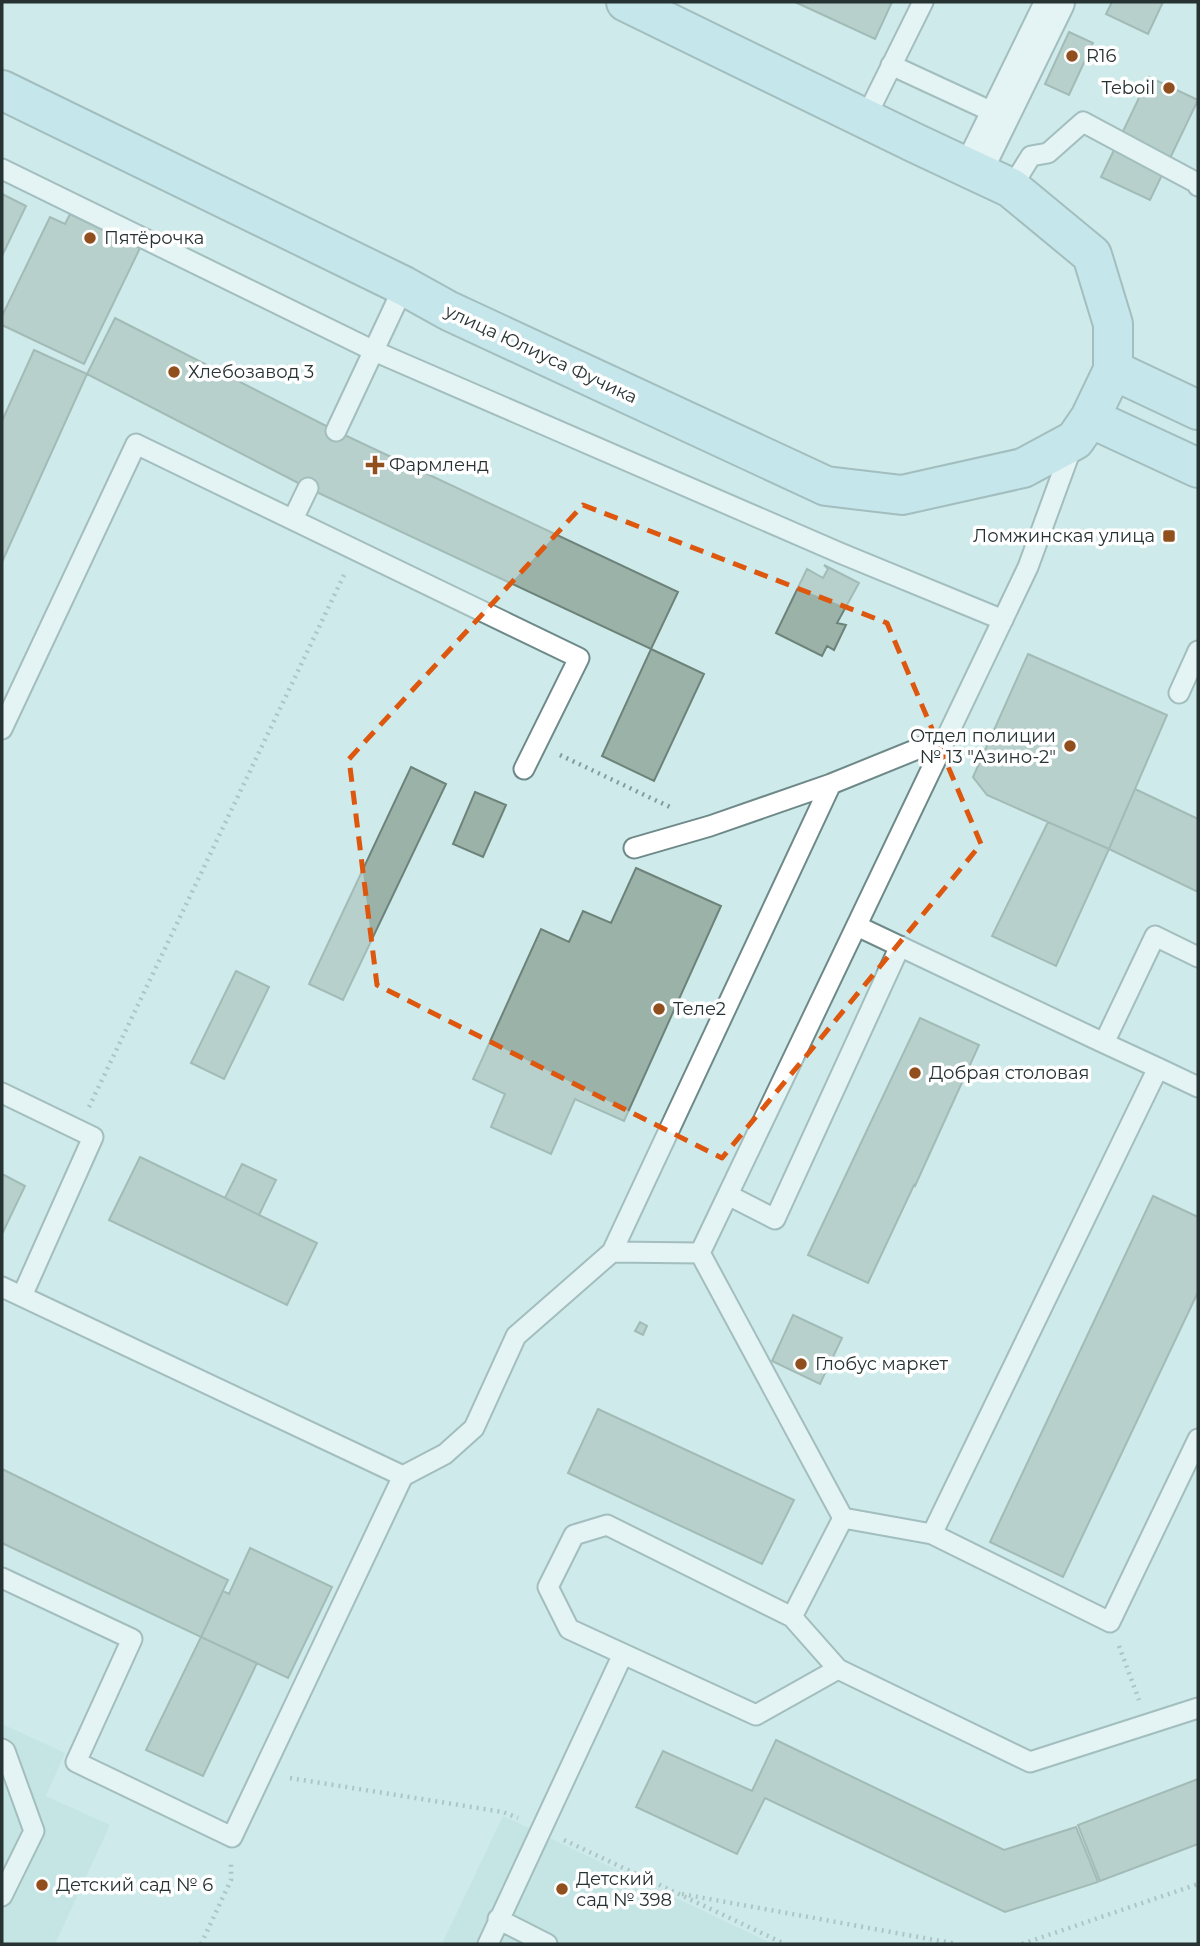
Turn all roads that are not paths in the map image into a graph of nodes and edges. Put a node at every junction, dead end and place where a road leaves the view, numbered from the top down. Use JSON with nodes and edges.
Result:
{"nodes":[{"id":1,"x":626,"y":2,"type":"edge"},
{"id":2,"x":923,"y":2,"type":"edge"},
{"id":3,"x":1055,"y":2,"type":"edge"},
{"id":4,"x":891,"y":65,"type":"junction"},
{"id":5,"x":2,"y":90,"type":"edge"},
{"id":6,"x":999,"y":116,"type":"junction"},
{"id":7,"x":865,"y":119,"type":"junction"},
{"id":8,"x":2,"y":169,"type":"edge"},
{"id":9,"x":973,"y":170,"type":"junction"},
{"id":10,"x":1198,"y":186,"type":"edge"},
{"id":11,"x":1011,"y":188,"type":"junction"},
{"id":12,"x":404,"y":286,"type":"junction"},
{"id":13,"x":374,"y":351,"type":"junction"},
{"id":14,"x":1113,"y":370,"type":"junction"},
{"id":15,"x":1198,"y":410,"type":"edge"},
{"id":16,"x":1083,"y":429,"type":"junction"},
{"id":17,"x":336,"y":431,"type":"dead end"},
{"id":18,"x":1198,"y":468,"type":"edge"},
{"id":19,"x":308,"y":488,"type":"dead end"},
{"id":20,"x":293,"y":519,"type":"junction"},
{"id":21,"x":1003,"y":620,"type":"junction"},
{"id":22,"x":1198,"y":651,"type":"edge"},
{"id":23,"x":1179,"y":693,"type":"dead end"},
{"id":24,"x":2,"y":729,"type":"edge"},
{"id":25,"x":947,"y":737,"type":"junction"},
{"id":26,"x":524,"y":769,"type":"dead end"},
{"id":27,"x":831,"y":784,"type":"junction"},
{"id":28,"x":634,"y":848,"type":"dead end"},
{"id":29,"x":857,"y":926,"type":"junction"},
{"id":30,"x":901,"y":946,"type":"junction"},
{"id":31,"x":1198,"y":957,"type":"edge"},
{"id":32,"x":1104,"y":1042,"type":"junction"},
{"id":33,"x":1158,"y":1068,"type":"junction"},
{"id":34,"x":1198,"y":1087,"type":"edge"},
{"id":35,"x":2,"y":1093,"type":"edge"},
{"id":36,"x":728,"y":1195,"type":"junction"},
{"id":37,"x":612,"y":1252,"type":"junction"},
{"id":38,"x":700,"y":1253,"type":"junction"},
{"id":39,"x":2,"y":1287,"type":"edge"},
{"id":40,"x":22,"y":1296,"type":"junction"},
{"id":41,"x":1198,"y":1439,"type":"edge"},
{"id":42,"x":403,"y":1476,"type":"junction"},
{"id":43,"x":843,"y":1518,"type":"junction"},
{"id":44,"x":932,"y":1534,"type":"junction"},
{"id":45,"x":2,"y":1578,"type":"edge"},
{"id":46,"x":792,"y":1617,"type":"junction"},
{"id":47,"x":623,"y":1654,"type":"junction"},
{"id":48,"x":838,"y":1670,"type":"junction"},
{"id":49,"x":1198,"y":1708,"type":"edge"},
{"id":50,"x":2,"y":1749,"type":"edge"},
{"id":51,"x":2,"y":1896,"type":"edge"},
{"id":52,"x":498,"y":1919,"type":"junction"},
{"id":53,"x":488,"y":1944,"type":"edge"},
{"id":54,"x":547,"y":1944,"type":"edge"}],
"edges":[{"from":1,"to":7,"type":"main road"},
{"from":2,"to":4,"type":"lane"},
{"from":3,"to":6,"type":"street"},
{"from":4,"to":6,"type":"lane"},
{"from":4,"to":7,"type":"lane"},
{"from":5,"to":12,"type":"main road","name":"улица Юлиуса Фучика"},
{"from":6,"to":9,"type":"street"},
{"from":7,"to":9,"type":"main road"},
{"from":8,"to":13,"type":"lane"},
{"from":9,"to":11,"type":"main road"},
{"from":10,"to":11,"type":"lane"},
{"from":11,"to":14,"type":"main road"},
{"from":12,"to":13,"type":"lane"},
{"from":12,"to":16,"type":"main road","name":"улица Юлиуса Фучика"},
{"from":13,"to":17,"type":"lane"},
{"from":13,"to":21,"type":"lane"},
{"from":14,"to":15,"type":"main road"},
{"from":14,"to":16,"type":"main road"},
{"from":16,"to":18,"type":"main road"},
{"from":16,"to":21,"type":"lane"},
{"from":19,"to":20,"type":"lane"},
{"from":20,"to":24,"type":"lane"},
{"from":20,"to":26,"type":"lane"},
{"from":21,"to":25,"type":"lane"},
{"from":22,"to":23,"type":"lane"},
{"from":25,"to":27,"type":"lane"},
{"from":25,"to":29,"type":"lane"},
{"from":27,"to":28,"type":"lane"},
{"from":27,"to":37,"type":"lane"},
{"from":29,"to":30,"type":"lane"},
{"from":29,"to":36,"type":"lane"},
{"from":30,"to":32,"type":"lane"},
{"from":30,"to":36,"type":"lane"},
{"from":31,"to":32,"type":"lane"},
{"from":32,"to":33,"type":"lane"},
{"from":33,"to":34,"type":"lane"},
{"from":33,"to":44,"type":"lane"},
{"from":35,"to":40,"type":"lane"},
{"from":36,"to":38,"type":"lane"},
{"from":37,"to":38,"type":"lane"},
{"from":37,"to":42,"type":"lane"},
{"from":38,"to":43,"type":"lane"},
{"from":39,"to":40,"type":"lane"},
{"from":40,"to":42,"type":"lane"},
{"from":41,"to":44,"type":"lane"},
{"from":42,"to":45,"type":"lane"},
{"from":43,"to":44,"type":"lane"},
{"from":43,"to":46,"type":"lane"},
{"from":46,"to":47,"type":"lane"},
{"from":46,"to":48,"type":"lane"},
{"from":47,"to":48,"type":"lane"},
{"from":47,"to":52,"type":"lane"},
{"from":48,"to":49,"type":"lane"},
{"from":50,"to":51,"type":"lane"},
{"from":52,"to":53,"type":"lane"},
{"from":52,"to":54,"type":"lane"}]}
